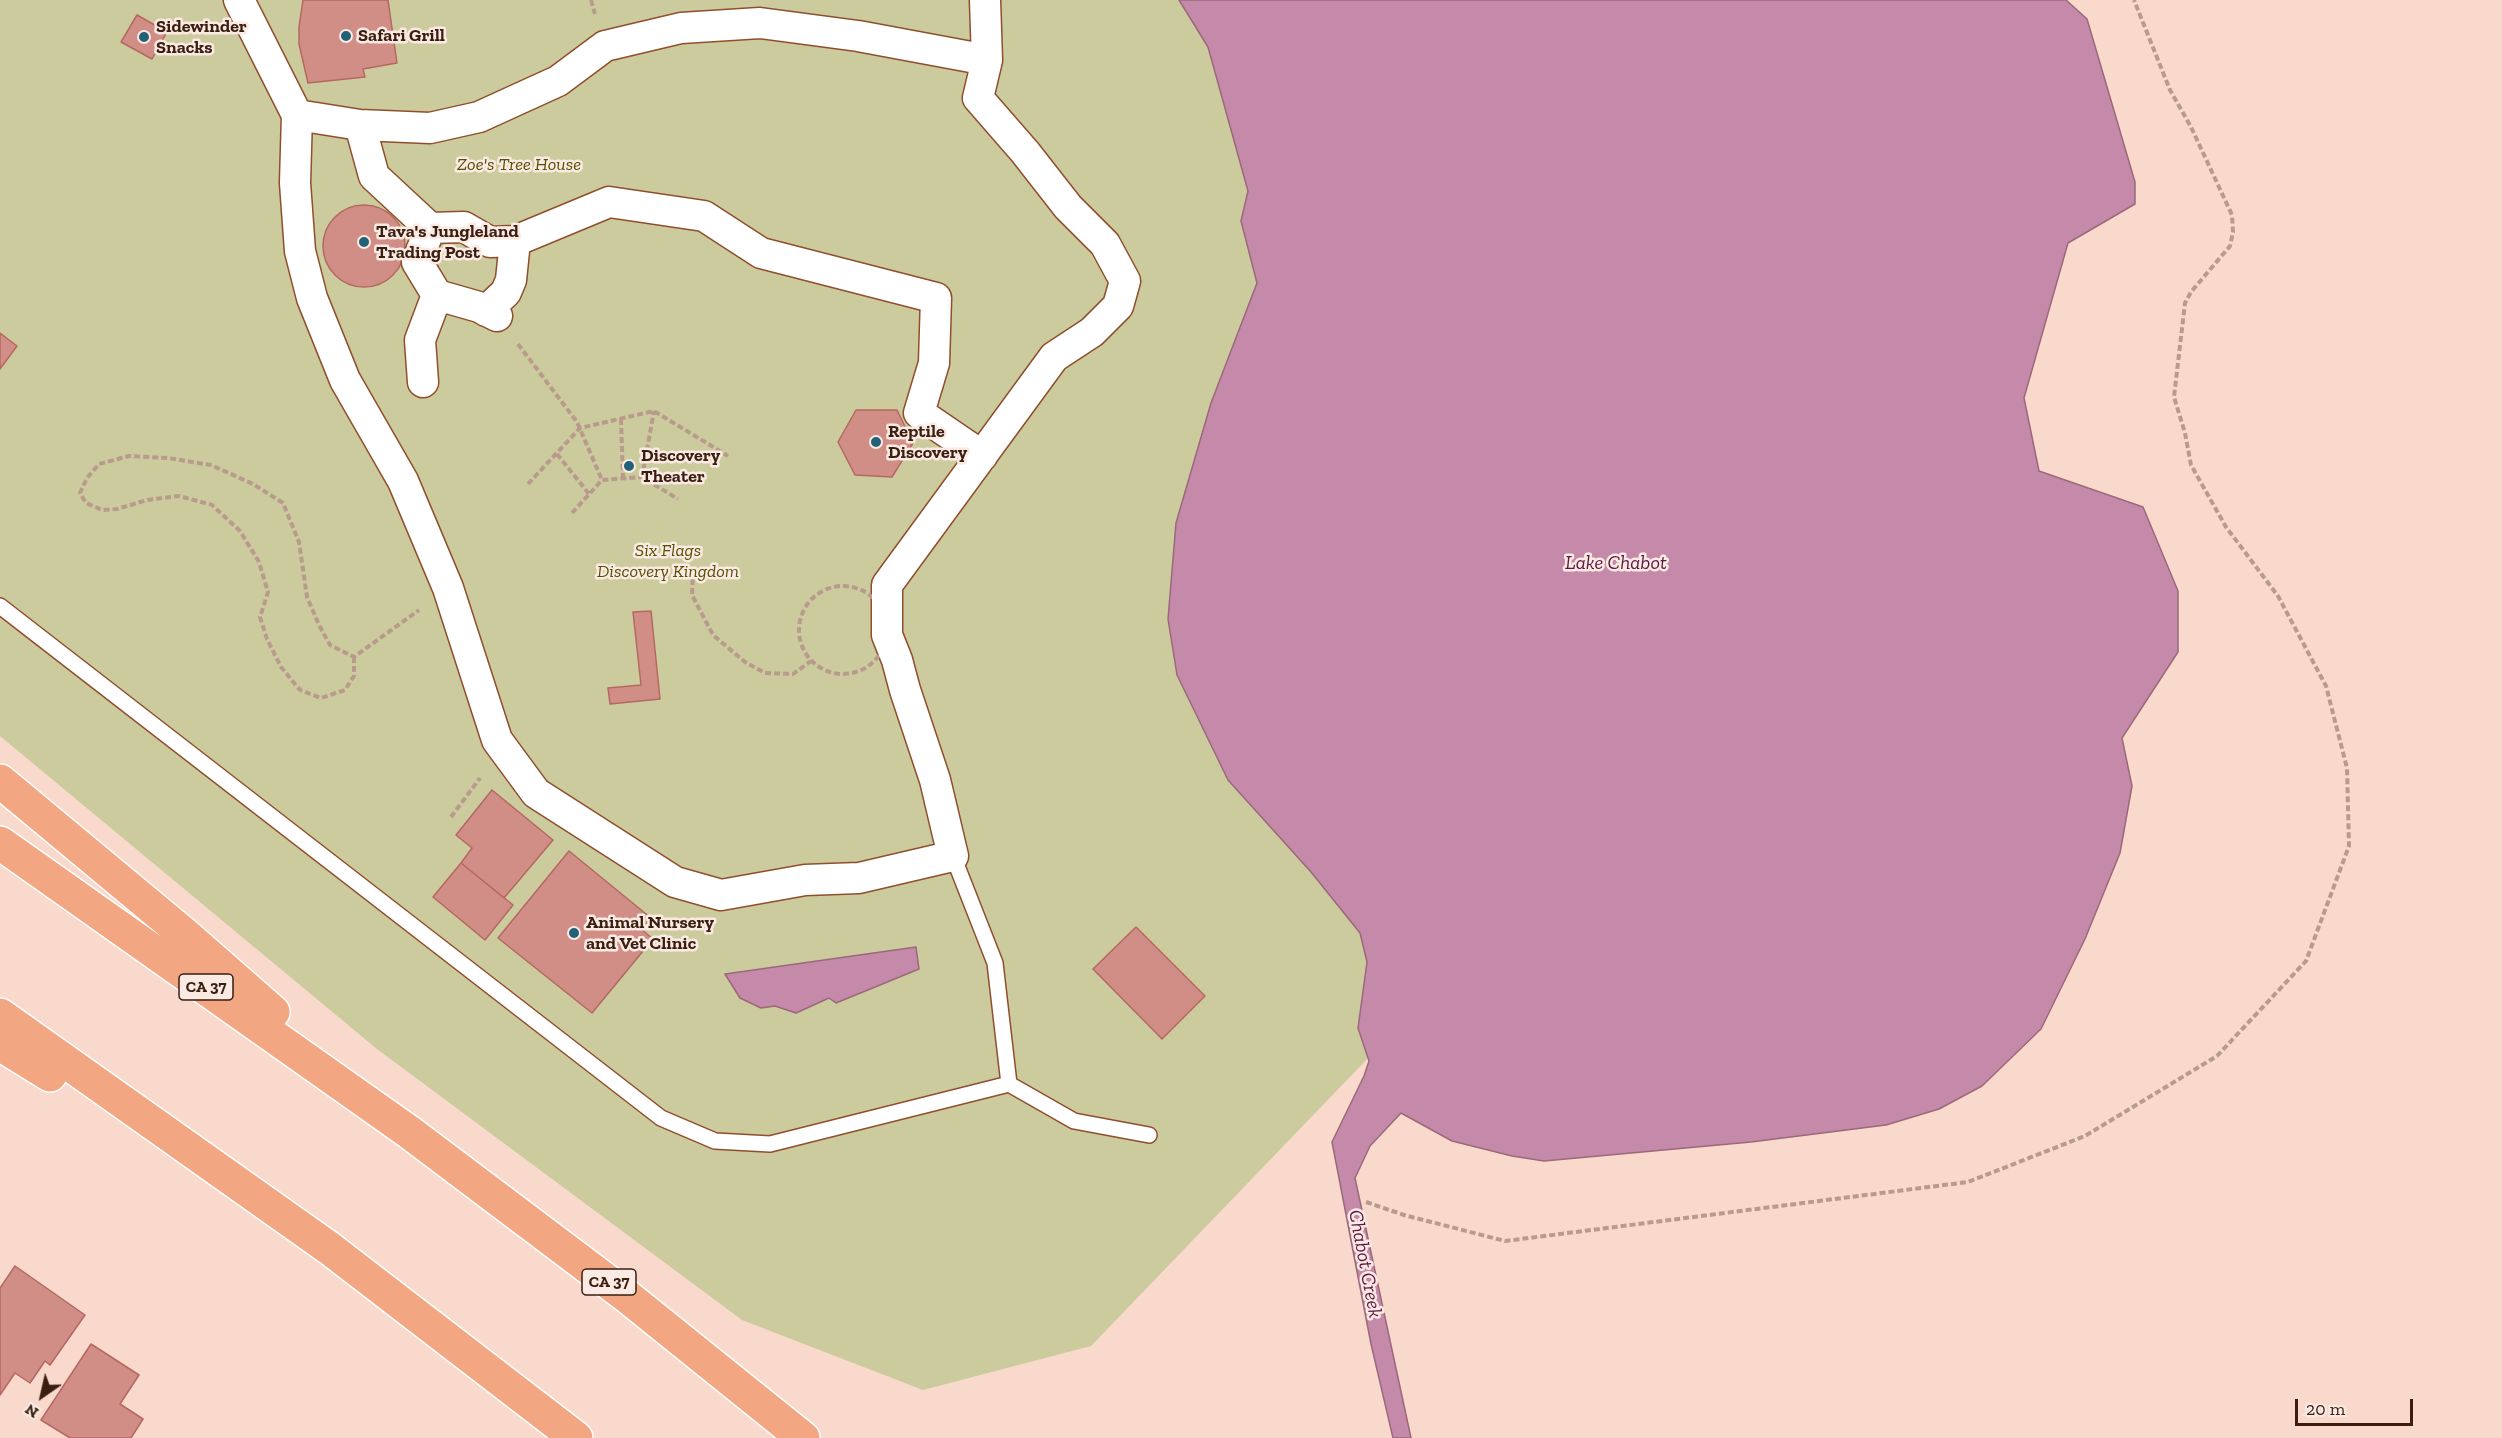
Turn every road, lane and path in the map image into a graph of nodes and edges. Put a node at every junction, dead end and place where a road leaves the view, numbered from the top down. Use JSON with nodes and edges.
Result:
{"nodes":[{"id":1,"x":239,"y":0,"type":"edge"},
{"id":2,"x":985,"y":0,"type":"edge"},
{"id":3,"x":2134,"y":0,"type":"edge"},
{"id":4,"x":987,"y":60,"type":"junction"},
{"id":5,"x":297,"y":115,"type":"junction"},
{"id":6,"x":360,"y":125,"type":"junction"},
{"id":7,"x":430,"y":228,"type":"junction"},
{"id":8,"x":515,"y":241,"type":"junction"},
{"id":9,"x":437,"y":295,"type":"junction"},
{"id":10,"x":492,"y":313,"type":"junction"},
{"id":11,"x":423,"y":382,"type":"dead end"},
{"id":12,"x":654,"y":411,"type":"junction"},
{"id":13,"x":621,"y":419,"type":"junction"},
{"id":14,"x":580,"y":428,"type":"junction"},
{"id":15,"x":557,"y":454,"type":"junction"},
{"id":16,"x":728,"y":456,"type":"dead end"},
{"id":17,"x":982,"y":456,"type":"junction"},
{"id":18,"x":642,"y":477,"type":"junction"},
{"id":19,"x":623,"y":479,"type":"junction"},
{"id":20,"x":602,"y":480,"type":"junction"},
{"id":21,"x":528,"y":484,"type":"dead end"},
{"id":22,"x":589,"y":494,"type":"junction"},
{"id":23,"x":678,"y":499,"type":"dead end"},
{"id":24,"x":572,"y":513,"type":"dead end"},
{"id":25,"x":693,"y":570,"type":"dead end"},
{"id":26,"x":448,"y":588,"type":"junction"},
{"id":27,"x":0,"y":606,"type":"edge"},
{"id":28,"x":887,"y":635,"type":"junction"},
{"id":29,"x":354,"y":657,"type":"junction"},
{"id":30,"x":811,"y":662,"type":"junction"},
{"id":31,"x":503,"y":750,"type":"junction"},
{"id":32,"x":0,"y":781,"type":"edge"},
{"id":33,"x":451,"y":817,"type":"dead end"},
{"id":34,"x":0,"y":843,"type":"edge"},
{"id":35,"x":953,"y":856,"type":"junction"},
{"id":36,"x":0,"y":1015,"type":"edge"},
{"id":37,"x":0,"y":1044,"type":"edge"},
{"id":38,"x":1009,"y":1084,"type":"junction"},
{"id":39,"x":409,"y":1132,"type":"junction"},
{"id":40,"x":1149,"y":1136,"type":"dead end"},
{"id":41,"x":1366,"y":1202,"type":"dead end"},
{"id":42,"x":329,"y":1248,"type":"junction"},
{"id":43,"x":576,"y":1438,"type":"edge"},
{"id":44,"x":803,"y":1438,"type":"edge"}],
"edges":[{"from":1,"to":5,"type":"street"},
{"from":2,"to":4,"type":"street"},
{"from":3,"to":41,"type":"path"},
{"from":4,"to":6,"type":"street"},
{"from":4,"to":17,"type":"street"},
{"from":5,"to":6,"type":"street"},
{"from":5,"to":26,"type":"street"},
{"from":6,"to":7,"type":"street"},
{"from":7,"to":8,"type":"street"},
{"from":7,"to":9,"type":"street"},
{"from":8,"to":10,"type":"street"},
{"from":8,"to":17,"type":"street"},
{"from":9,"to":10,"type":"street"},
{"from":9,"to":11,"type":"street"},
{"from":10,"to":14,"type":"path"},
{"from":12,"to":13,"type":"path"},
{"from":12,"to":16,"type":"path"},
{"from":12,"to":18,"type":"path"},
{"from":13,"to":14,"type":"path"},
{"from":13,"to":19,"type":"path"},
{"from":14,"to":15,"type":"path"},
{"from":14,"to":20,"type":"path"},
{"from":15,"to":21,"type":"path"},
{"from":15,"to":22,"type":"path"},
{"from":17,"to":28,"type":"street"},
{"from":18,"to":19,"type":"path"},
{"from":18,"to":23,"type":"path"},
{"from":19,"to":20,"type":"path"},
{"from":20,"to":22,"type":"path"},
{"from":22,"to":24,"type":"path"},
{"from":25,"to":30,"type":"path"},
{"from":26,"to":29,"type":"path"},
{"from":26,"to":31,"type":"street"},
{"from":27,"to":38,"type":"lane"},
{"from":28,"to":30,"type":"path"},
{"from":28,"to":30,"type":"path"},
{"from":28,"to":35,"type":"street"},
{"from":29,"to":29,"type":"path"},
{"from":31,"to":33,"type":"path"},
{"from":31,"to":35,"type":"street"},
{"from":32,"to":39,"type":"highway"},
{"from":34,"to":39,"type":"highway","number":"CA 37"},
{"from":35,"to":38,"type":"lane"},
{"from":36,"to":42,"type":"highway"},
{"from":37,"to":42,"type":"highway"},
{"from":38,"to":40,"type":"lane"},
{"from":39,"to":44,"type":"highway","number":"CA 37"},
{"from":42,"to":43,"type":"highway"}]}
